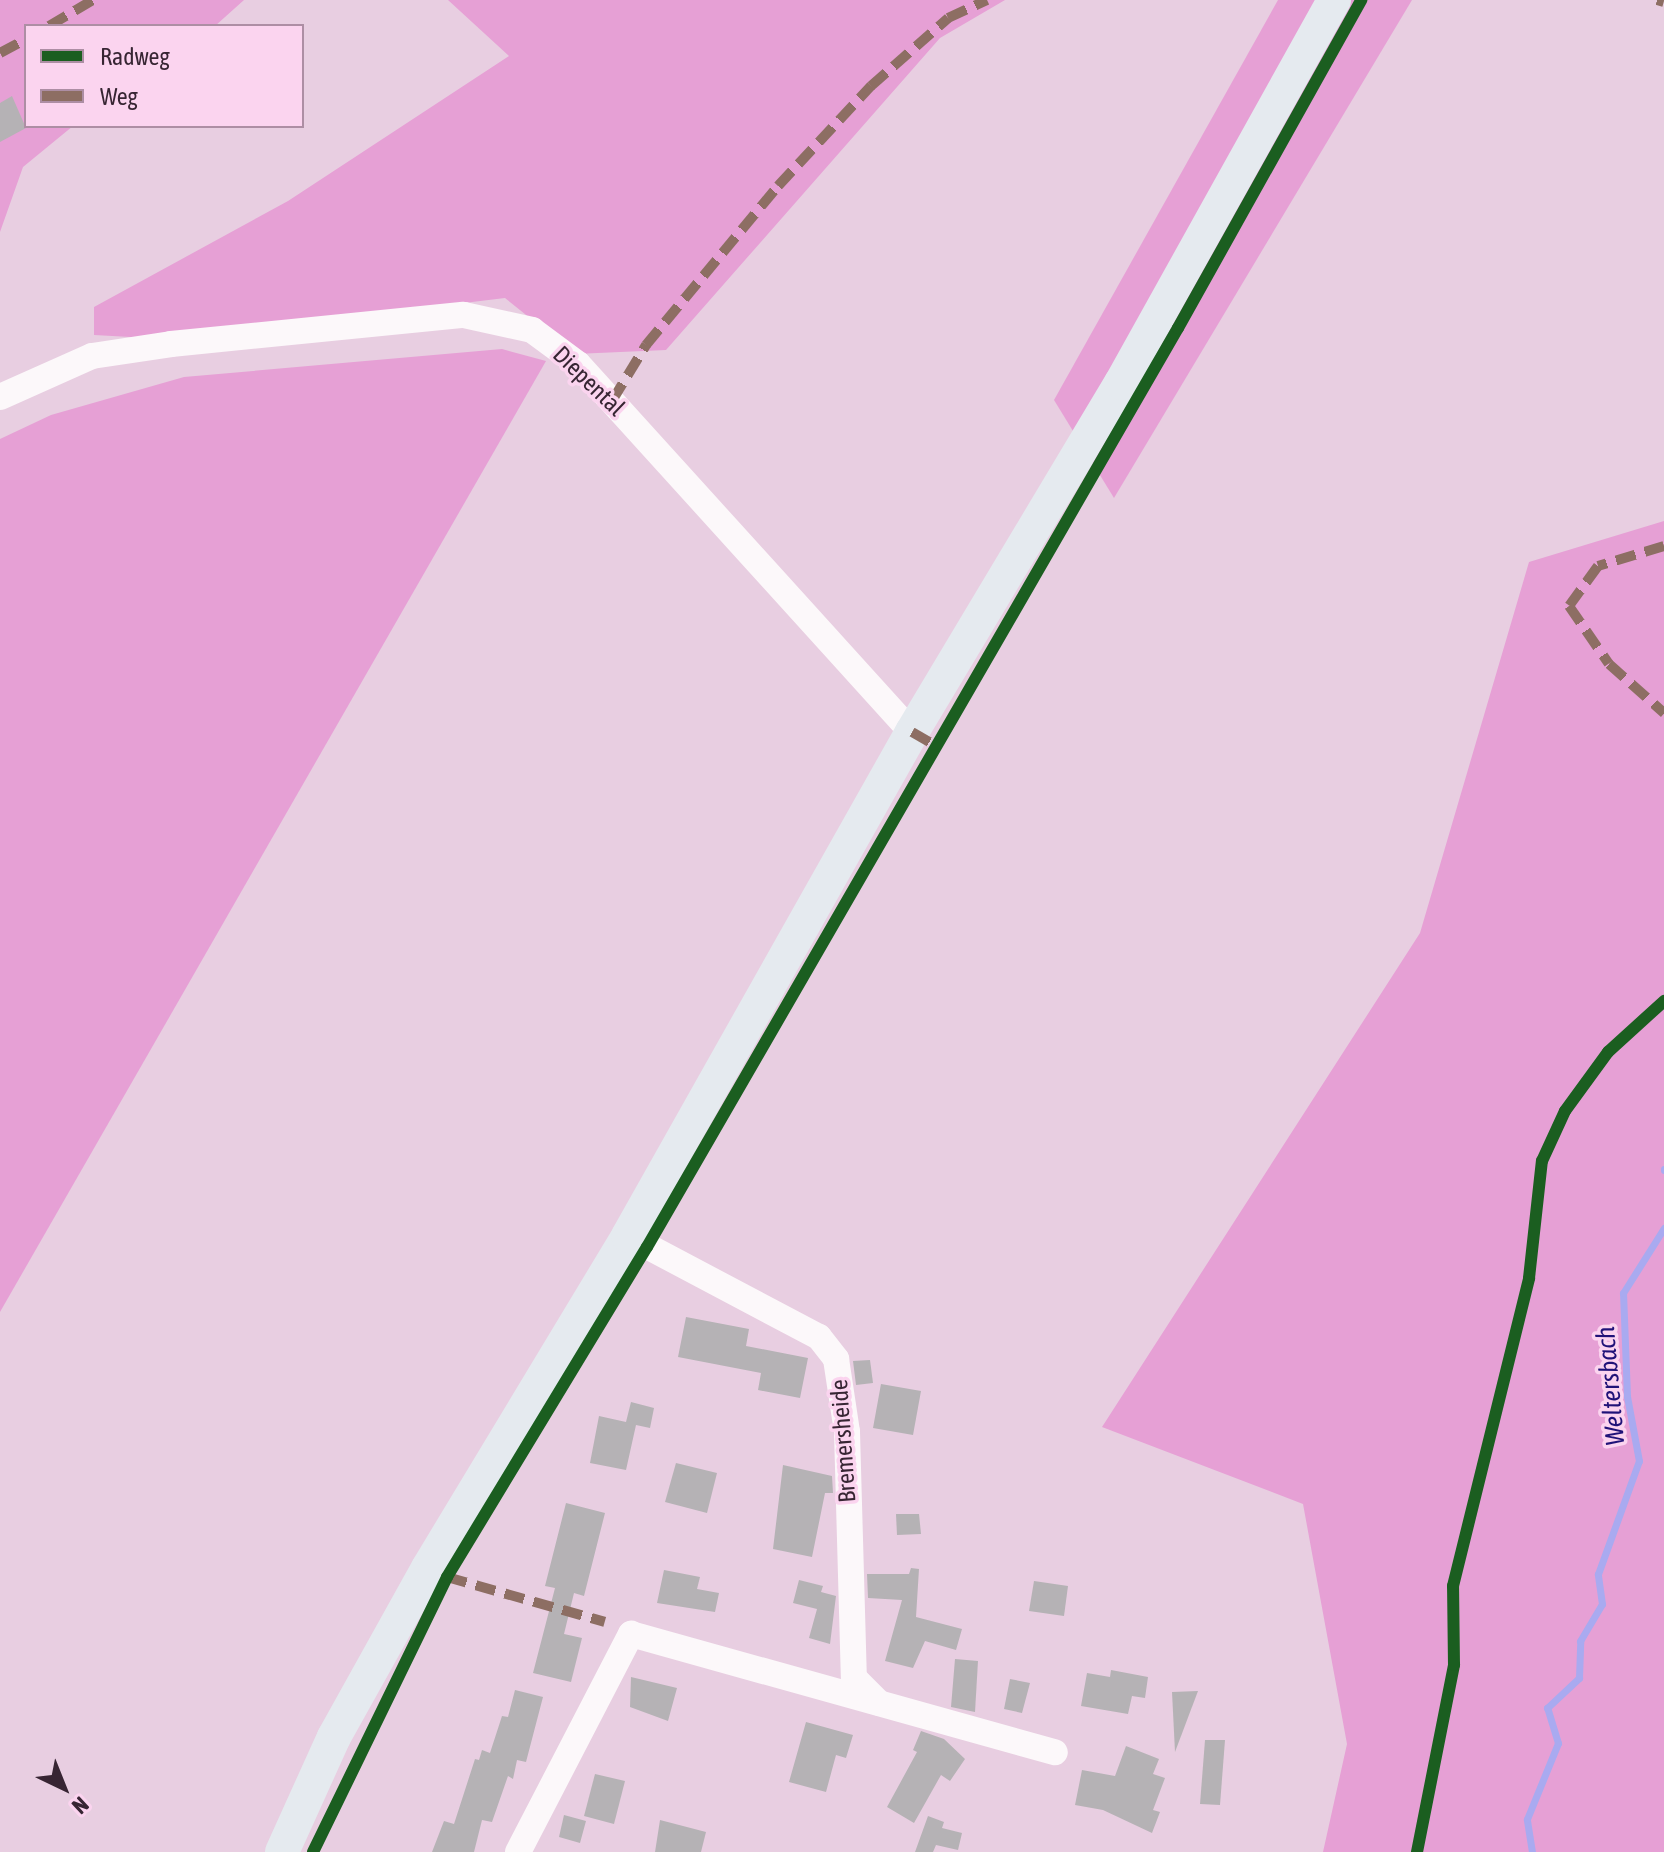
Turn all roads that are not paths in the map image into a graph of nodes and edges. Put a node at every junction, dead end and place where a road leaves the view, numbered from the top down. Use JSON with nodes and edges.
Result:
{"nodes":[{"id":1,"x":1334,"y":0,"type":"edge"},
{"id":2,"x":0,"y":397,"type":"edge"},
{"id":3,"x":912,"y":732,"type":"junction"},
{"id":4,"x":628,"y":1236,"type":"junction"},
{"id":5,"x":883,"y":1707,"type":"junction"},
{"id":6,"x":1055,"y":1752,"type":"dead end"},
{"id":7,"x":282,"y":1852,"type":"edge"},
{"id":8,"x":518,"y":1852,"type":"edge"}],
"edges":[{"from":1,"to":3,"type":"main road"},
{"from":2,"to":3,"type":"street","name":"Diepental"},
{"from":3,"to":4,"type":"main road"},
{"from":4,"to":5,"type":"street","name":"Bremersheide"},
{"from":4,"to":7,"type":"main road"},
{"from":5,"to":6,"type":"street"},
{"from":5,"to":8,"type":"street"}]}
